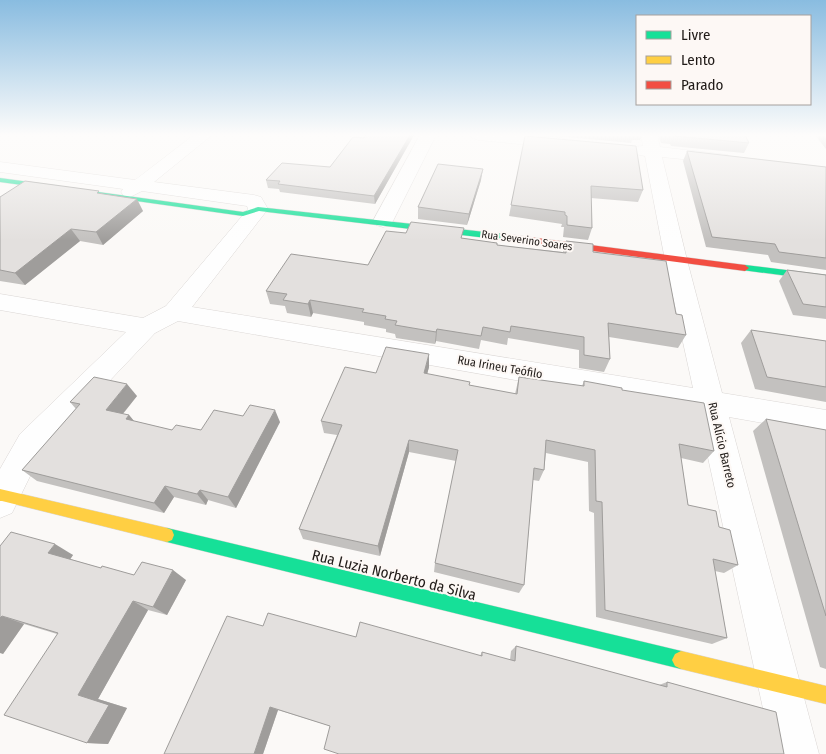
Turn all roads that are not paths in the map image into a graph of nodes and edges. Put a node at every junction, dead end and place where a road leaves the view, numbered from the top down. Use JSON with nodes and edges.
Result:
{"nodes":[{"id":1,"x":21,"y":170,"type":"edge"},
{"id":2,"x":23,"y":170,"type":"edge"},
{"id":3,"x":159,"y":170,"type":"edge"},
{"id":4,"x":410,"y":170,"type":"edge"},
{"id":5,"x":657,"y":170,"type":"edge"},
{"id":6,"x":1,"y":175,"type":"edge"},
{"id":7,"x":139,"y":186,"type":"junction"},
{"id":8,"x":74,"y":190,"type":"edge"},
{"id":9,"x":94,"y":193,"type":"edge"},
{"id":10,"x":123,"y":197,"type":"junction"},
{"id":11,"x":258,"y":209,"type":"junction"},
{"id":12,"x":383,"y":221,"type":"junction"},
{"id":13,"x":676,"y":260,"type":"junction"},
{"id":14,"x":826,"y":278,"type":"edge"},
{"id":15,"x":0,"y":302,"type":"edge"},
{"id":16,"x":175,"y":312,"type":"junction"},
{"id":17,"x":146,"y":327,"type":"junction"},
{"id":18,"x":713,"y":404,"type":"junction"},
{"id":19,"x":826,"y":422,"type":"edge"},
{"id":20,"x":1,"y":498,"type":"edge"},
{"id":21,"x":779,"y":683,"type":"junction"},
{"id":22,"x":826,"y":695,"type":"edge"},
{"id":23,"x":796,"y":754,"type":"edge"}],
"edges":[{"from":1,"to":6,"type":"street","name":"Rua Severino Soares"},
{"from":2,"to":7,"type":"street","name":"Rua Severino Soares"},
{"from":3,"to":7,"type":"street"},
{"from":4,"to":12,"type":"street"},
{"from":5,"to":13,"type":"street","name":"Rua Alício Barreto"},
{"from":6,"to":8,"type":"street","name":"Rua Severino Soares"},
{"from":7,"to":10,"type":"street"},
{"from":7,"to":11,"type":"street","name":"Rua Severino Soares"},
{"from":9,"to":10,"type":"street","name":"Rua Severino Soares"},
{"from":10,"to":11,"type":"street","name":"Rua Severino Soares"},
{"from":11,"to":12,"type":"street","name":"Rua Severino Soares"},
{"from":11,"to":16,"type":"street"},
{"from":12,"to":13,"type":"street","name":"Rua Severino Soares"},
{"from":13,"to":14,"type":"street","name":"Rua Severino Soares"},
{"from":13,"to":18,"type":"street","name":"Rua Alício Barreto"},
{"from":15,"to":17,"type":"street"},
{"from":16,"to":17,"type":"street"},
{"from":16,"to":18,"type":"street","name":"Rua Irineu Teófilo"},
{"from":17,"to":20,"type":"street"},
{"from":18,"to":19,"type":"street","name":"Rua Irineu Teófilo"},
{"from":18,"to":21,"type":"street","name":"Rua Alício Barreto"},
{"from":20,"to":21,"type":"street","name":"Rua Luzia Norberto da Silva"},
{"from":21,"to":22,"type":"street","name":"Rua Luzia Norberto da Silva"},
{"from":21,"to":23,"type":"street","name":"Rua Alício Barreto"}]}
